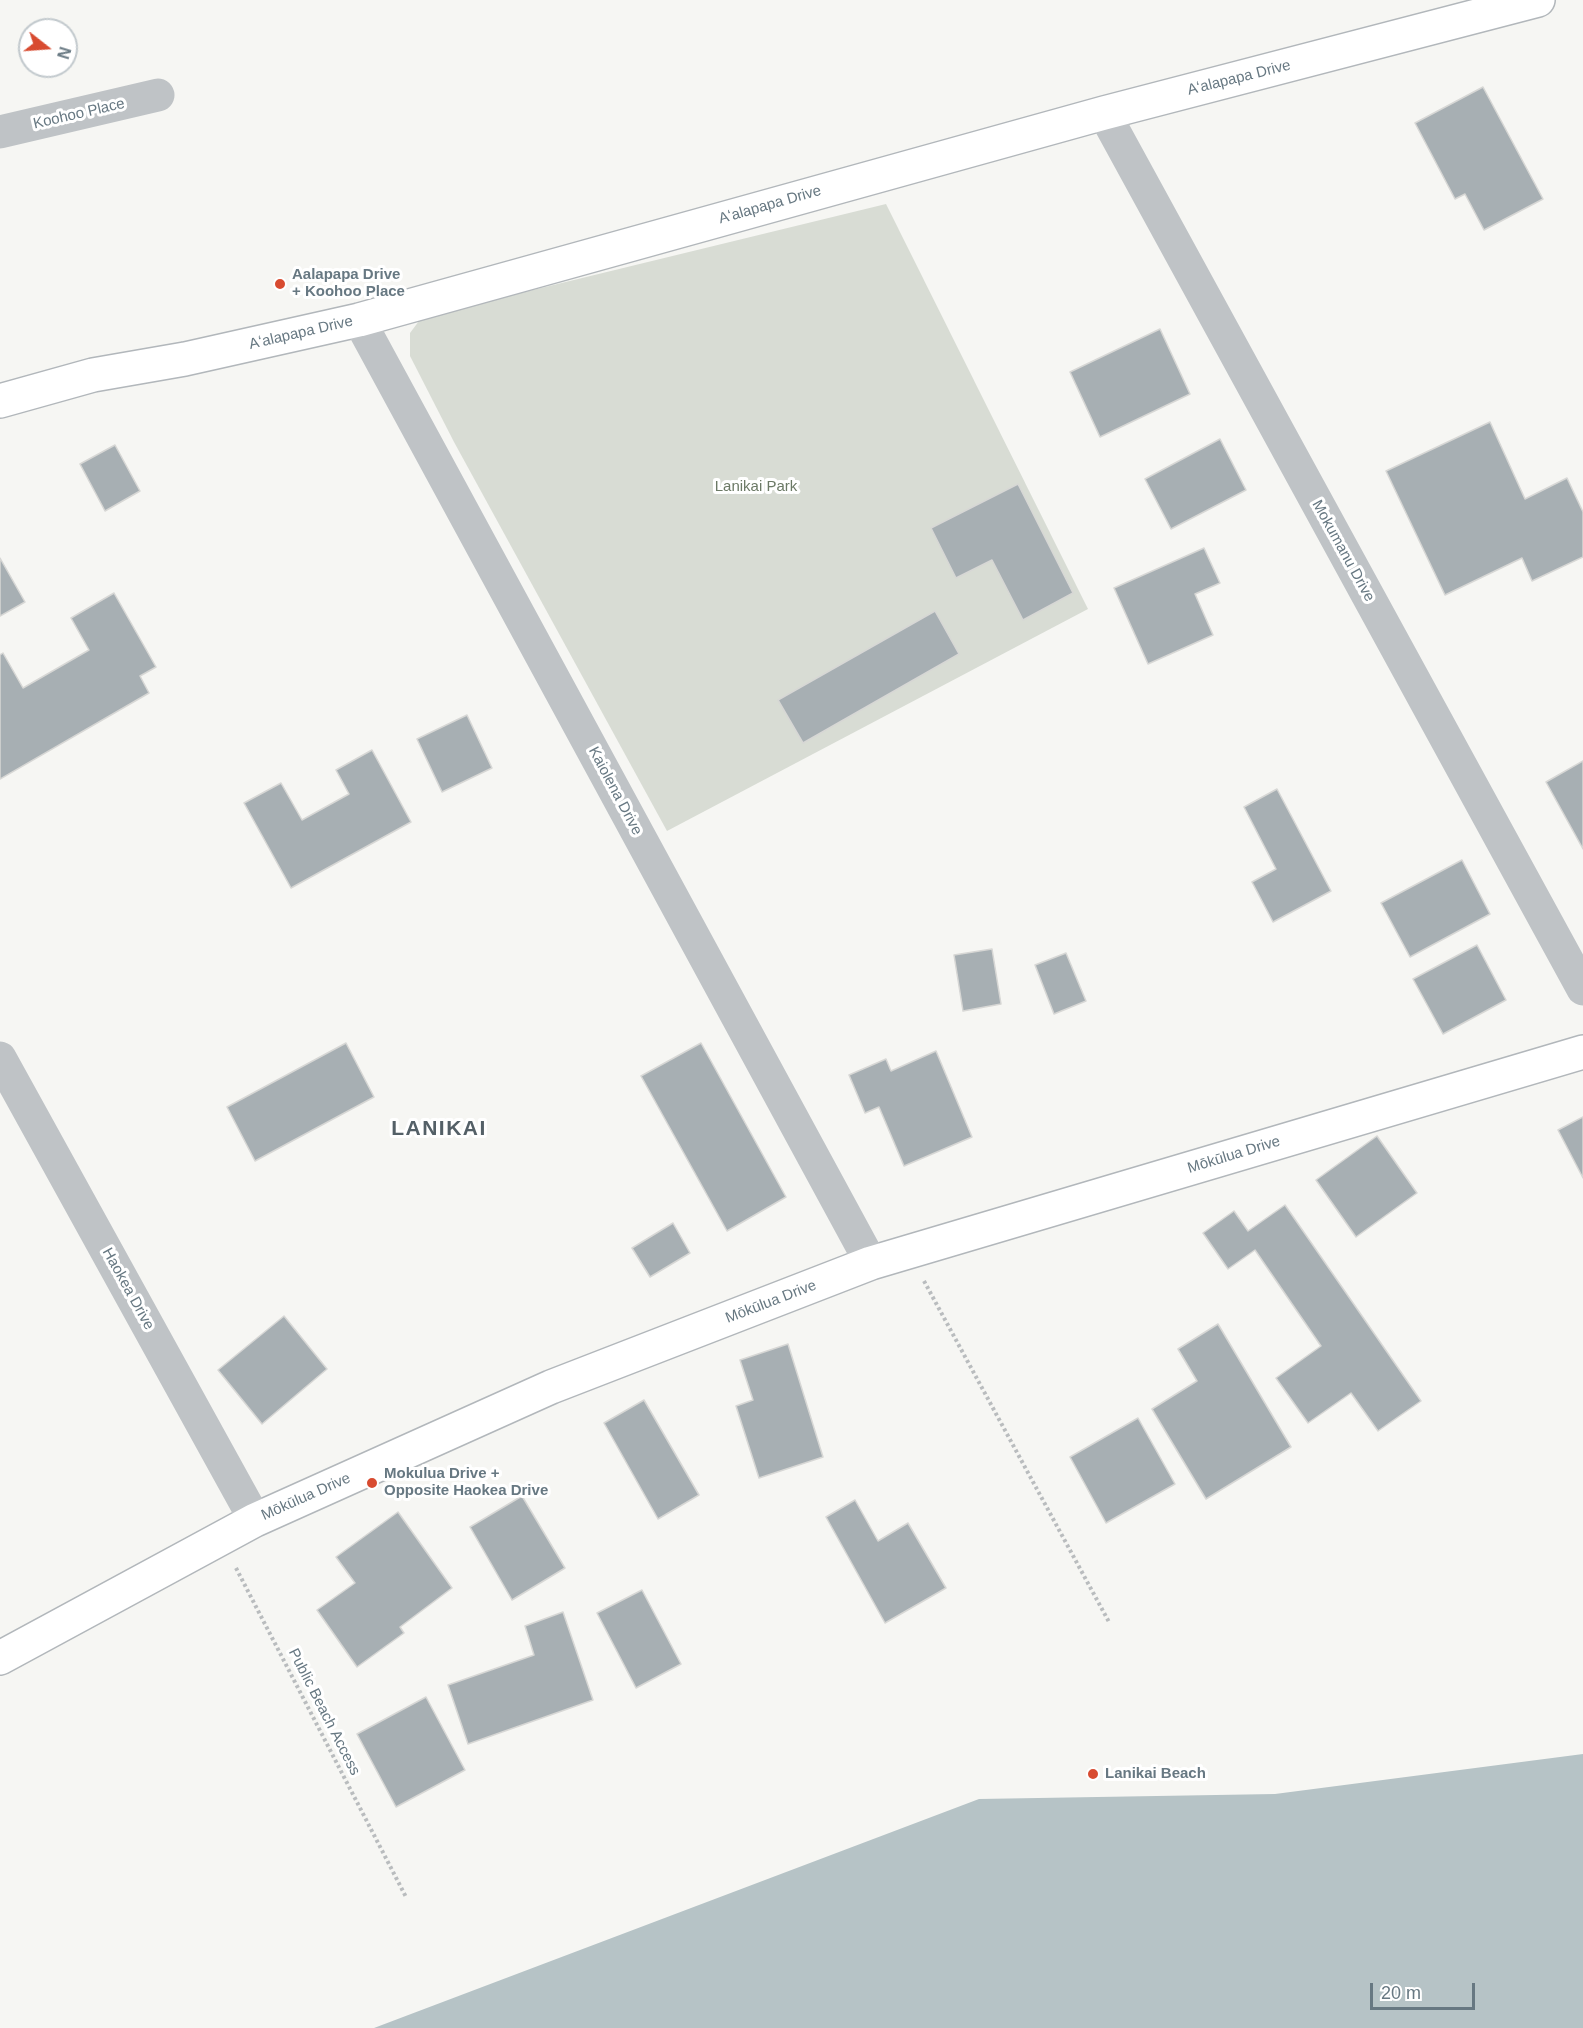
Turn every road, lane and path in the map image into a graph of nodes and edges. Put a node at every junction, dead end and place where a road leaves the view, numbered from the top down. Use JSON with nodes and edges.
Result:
{"nodes":[{"id":1,"x":1538,"y":0,"type":"edge"},
{"id":2,"x":158,"y":95,"type":"dead end"},
{"id":3,"x":1104,"y":113,"type":"junction"},
{"id":4,"x":0,"y":132,"type":"edge"},
{"id":5,"x":359,"y":320,"type":"junction"},
{"id":6,"x":0,"y":401,"type":"edge"},
{"id":7,"x":1583,"y":989,"type":"edge"},
{"id":8,"x":1583,"y":1052,"type":"edge"},
{"id":9,"x":0,"y":1058,"type":"edge"},
{"id":10,"x":909,"y":1252,"type":"junction"},
{"id":11,"x":871,"y":1263,"type":"junction"},
{"id":12,"x":255,"y":1520,"type":"junction"},
{"id":13,"x":220,"y":1538,"type":"junction"},
{"id":14,"x":1109,"y":1622,"type":"dead end"},
{"id":15,"x":0,"y":1658,"type":"edge"},
{"id":16,"x":406,"y":1897,"type":"dead end"}],
"edges":[{"from":1,"to":3,"type":"street","name":"Aʻalapapa Drive"},
{"from":2,"to":4,"type":"street","name":"Koohoo Place"},
{"from":3,"to":5,"type":"street","name":"Aʻalapapa Drive"},
{"from":3,"to":7,"type":"street","name":"Mokumanu Drive"},
{"from":5,"to":6,"type":"street","name":"Aʻalapapa Drive"},
{"from":5,"to":11,"type":"street","name":"Kaiolena Drive"},
{"from":8,"to":10,"type":"street","name":"Mōkūlua Drive"},
{"from":9,"to":12,"type":"street","name":"Haokea Drive"},
{"from":10,"to":11,"type":"street","name":"Mōkūlua Drive"},
{"from":10,"to":14,"type":"path"},
{"from":11,"to":12,"type":"street","name":"Mōkūlua Drive"},
{"from":12,"to":13,"type":"street","name":"Mōkūlua Drive"},
{"from":13,"to":15,"type":"street","name":"Mōkūlua Drive"},
{"from":13,"to":16,"type":"path","name":"Public Beach Access"}]}
